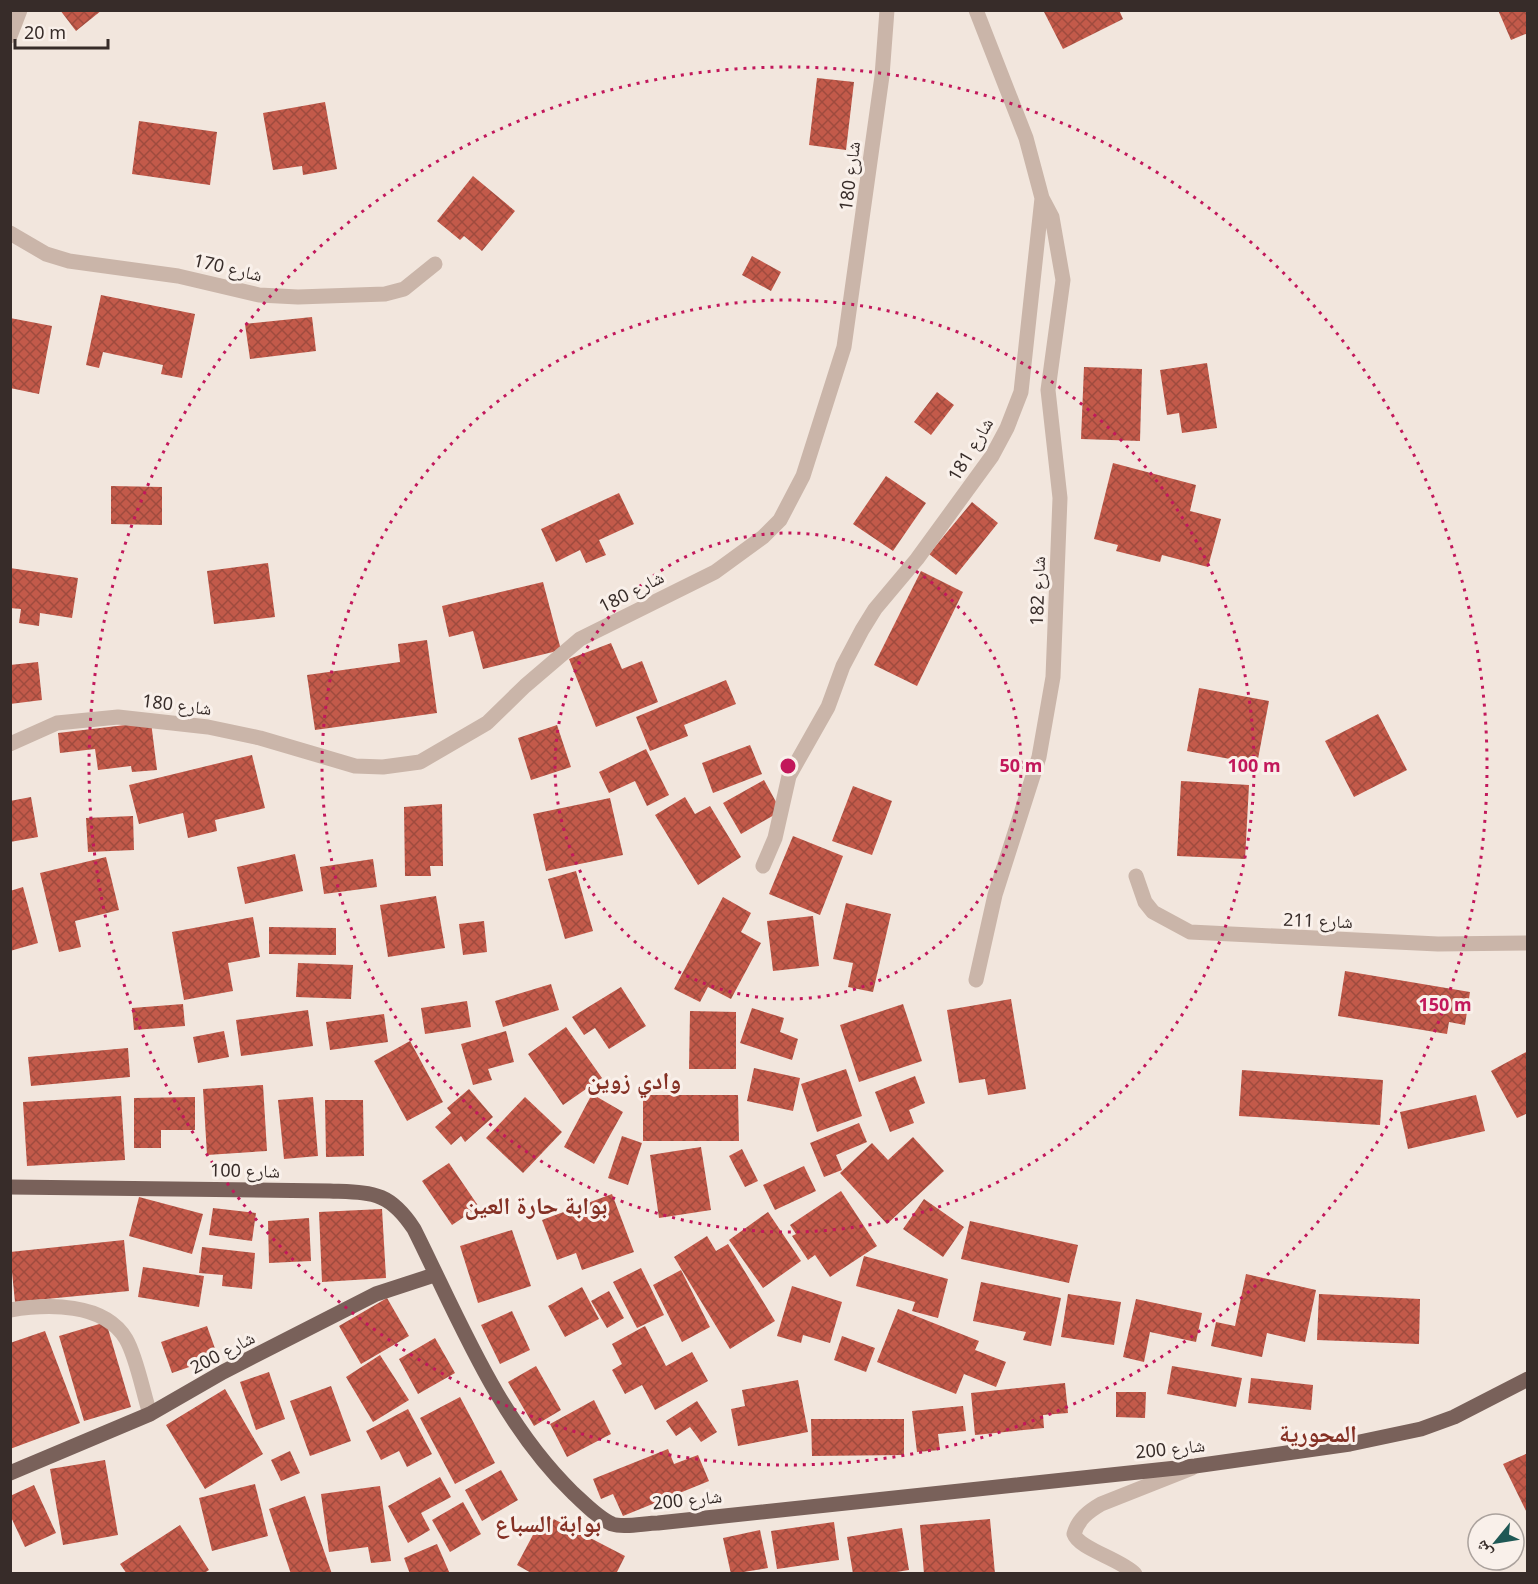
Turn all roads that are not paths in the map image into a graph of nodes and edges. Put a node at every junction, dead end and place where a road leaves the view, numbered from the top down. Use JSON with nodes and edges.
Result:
{"nodes":[{"id":1,"x":20,"y":10,"type":"edge"},
{"id":2,"x":887,"y":10,"type":"edge"},
{"id":3,"x":976,"y":10,"type":"edge"},
{"id":4,"x":10,"y":36,"type":"edge"},
{"id":5,"x":1042,"y":198,"type":"junction"},
{"id":6,"x":10,"y":233,"type":"edge"},
{"id":7,"x":435,"y":264,"type":"dead end"},
{"id":8,"x":10,"y":744,"type":"edge"},
{"id":9,"x":763,"y":866,"type":"dead end"},
{"id":10,"x":1136,"y":876,"type":"dead end"},
{"id":11,"x":1527,"y":943,"type":"edge"},
{"id":12,"x":976,"y":980,"type":"dead end"},
{"id":13,"x":10,"y":1188,"type":"edge"},
{"id":14,"x":434,"y":1275,"type":"junction"},
{"id":15,"x":10,"y":1310,"type":"edge"},
{"id":16,"x":1527,"y":1379,"type":"edge"},
{"id":17,"x":150,"y":1414,"type":"junction"},
{"id":18,"x":1195,"y":1466,"type":"junction"},
{"id":19,"x":10,"y":1473,"type":"edge"},
{"id":20,"x":1135,"y":1574,"type":"edge"}],
"edges":[{"from":1,"to":4,"type":"street"},
{"from":2,"to":8,"type":"street","name":"شارع 180"},
{"from":3,"to":5,"type":"street","name":"شارع 181"},
{"from":5,"to":9,"type":"street","name":"شارع 181"},
{"from":5,"to":12,"type":"street","name":"شارع 182"},
{"from":6,"to":7,"type":"street","name":"شارع 170"},
{"from":10,"to":11,"type":"street","name":"شارع 211"},
{"from":13,"to":14,"type":"main road","name":"شارع 100"},
{"from":14,"to":17,"type":"main road","name":"شارع 200"},
{"from":14,"to":18,"type":"main road","name":"شارع 200"},
{"from":15,"to":17,"type":"street"},
{"from":16,"to":18,"type":"main road","name":"شارع 200"},
{"from":17,"to":19,"type":"main road","name":"شارع 200"},
{"from":18,"to":20,"type":"street"}]}
